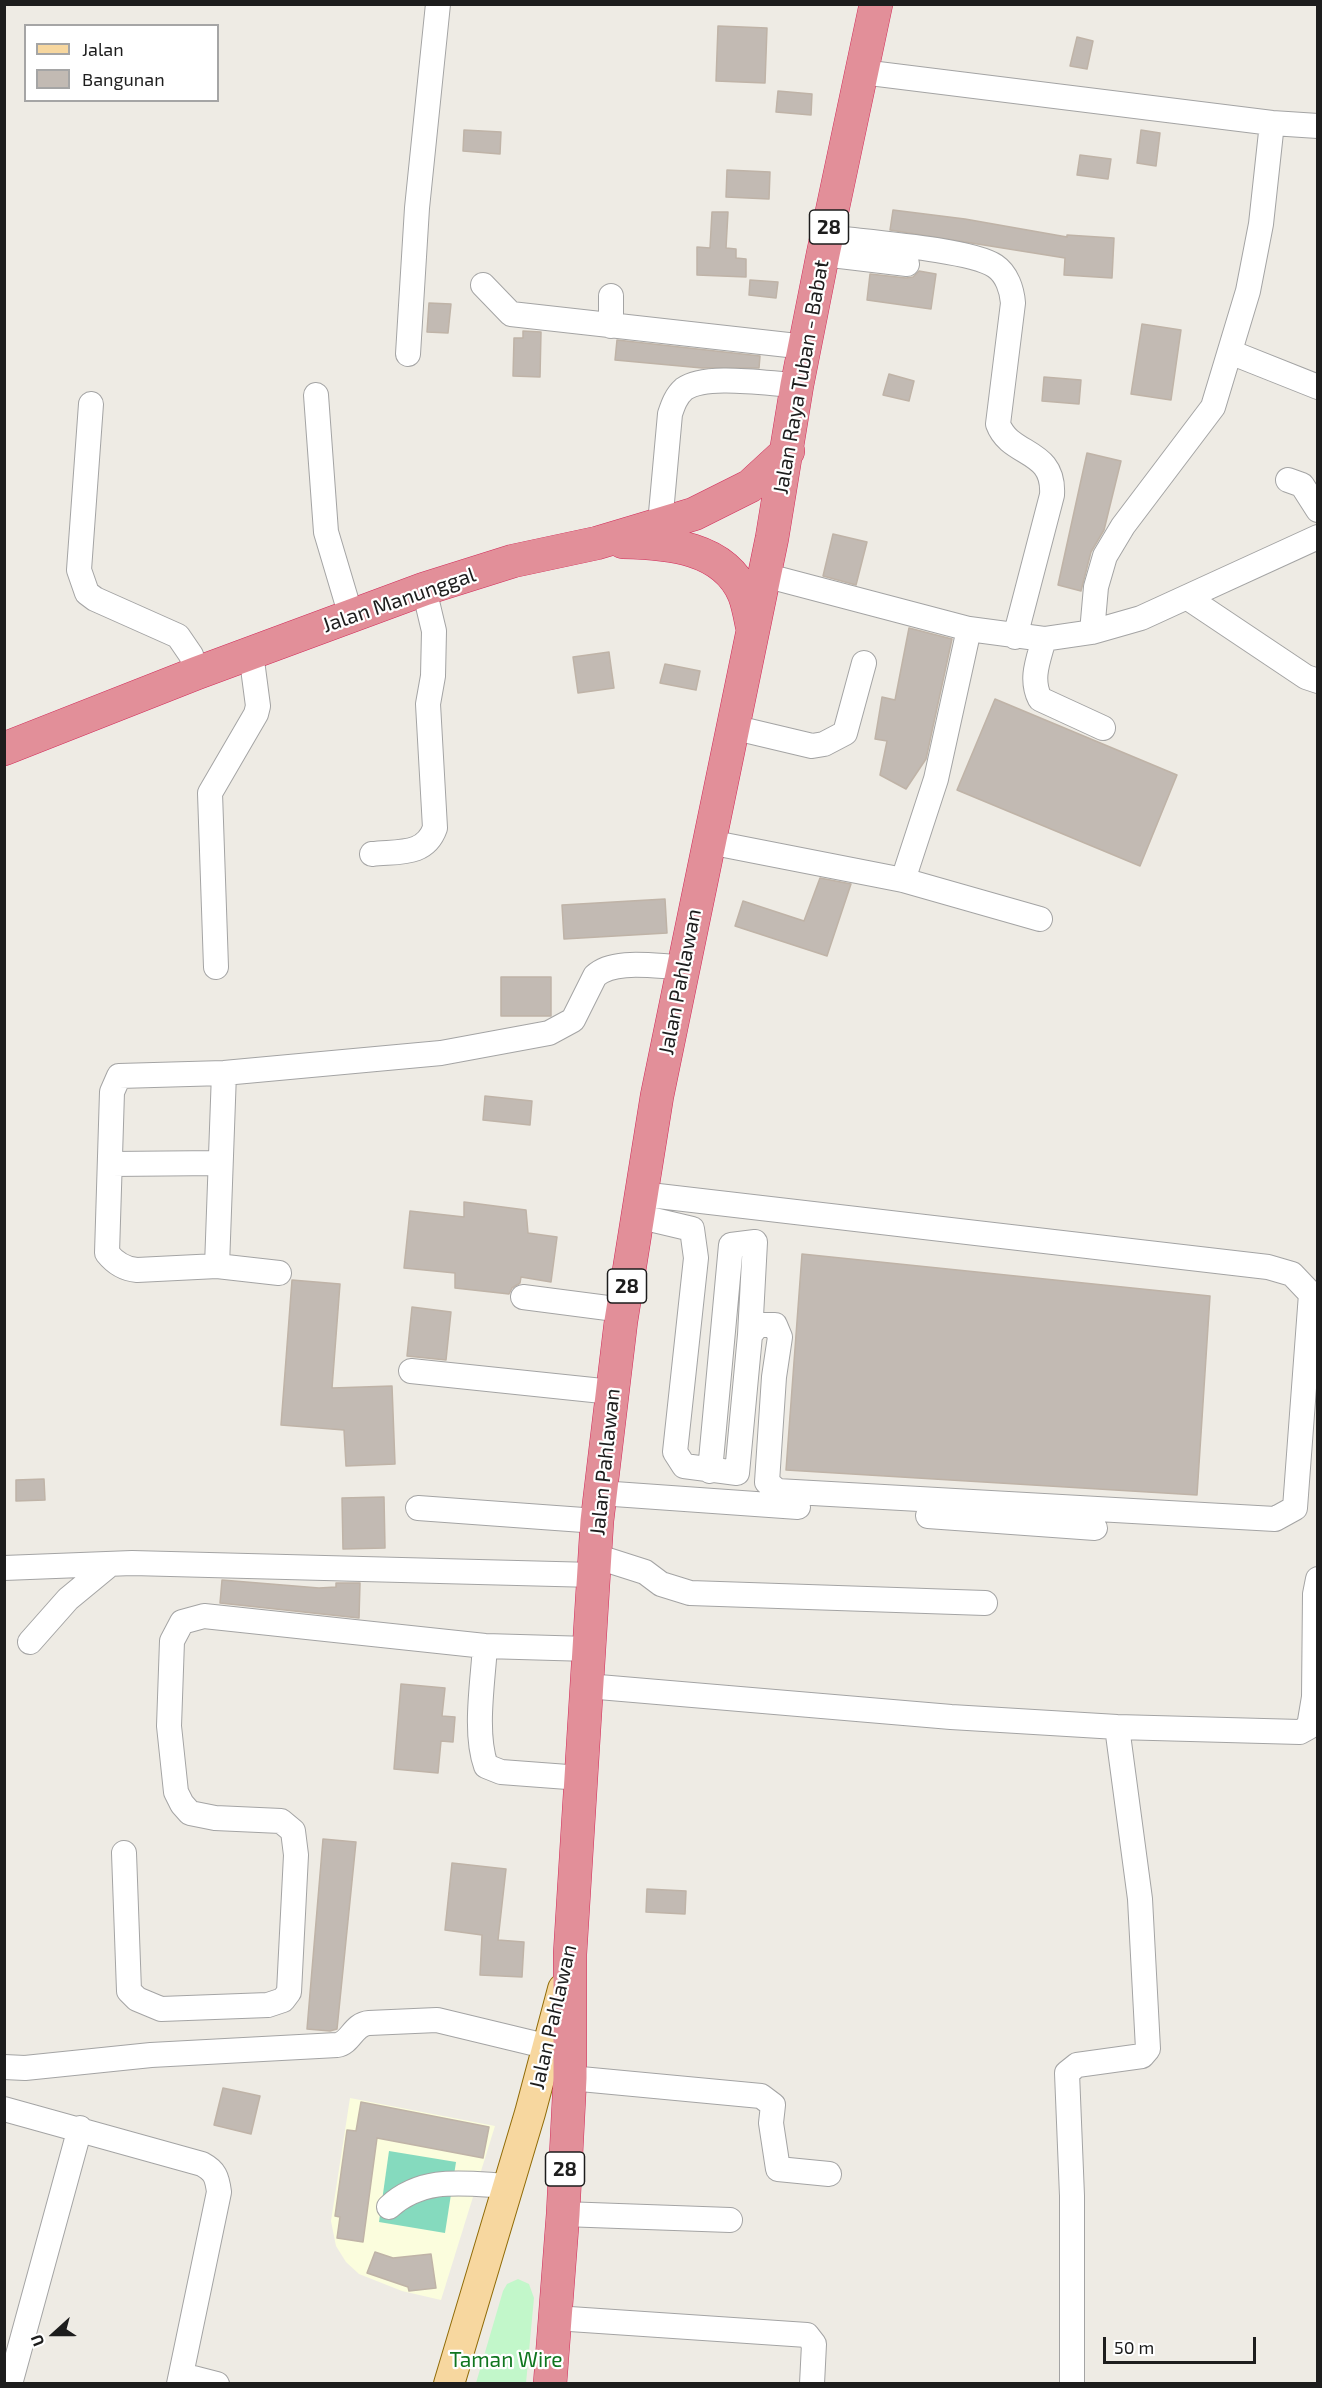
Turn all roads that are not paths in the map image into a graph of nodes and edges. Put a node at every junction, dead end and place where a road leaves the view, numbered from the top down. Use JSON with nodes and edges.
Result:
{"nodes":[{"id":1,"x":438,"y":4,"type":"edge"},
{"id":2,"x":876,"y":4,"type":"edge"},
{"id":3,"x":862,"y":72,"type":"junction"},
{"id":4,"x":1272,"y":123,"type":"junction"},
{"id":5,"x":1317,"y":126,"type":"edge"},
{"id":6,"x":825,"y":245,"type":"junction"},
{"id":7,"x":483,"y":285,"type":"dead end"},
{"id":8,"x":611,"y":297,"type":"dead end"},
{"id":9,"x":611,"y":326,"type":"junction"},
{"id":10,"x":806,"y":348,"type":"junction"},
{"id":11,"x":1230,"y":352,"type":"junction"},
{"id":12,"x":408,"y":354,"type":"dead end"},
{"id":13,"x":797,"y":385,"type":"junction"},
{"id":14,"x":1317,"y":387,"type":"edge"},
{"id":15,"x":316,"y":395,"type":"dead end"},
{"id":16,"x":91,"y":404,"type":"dead end"},
{"id":17,"x":788,"y":452,"type":"junction"},
{"id":18,"x":1288,"y":480,"type":"dead end"},
{"id":19,"x":1317,"y":510,"type":"edge"},
{"id":20,"x":660,"y":524,"type":"junction"},
{"id":21,"x":1317,"y":537,"type":"edge"},
{"id":22,"x":772,"y":538,"type":"joint"},
{"id":23,"x":597,"y":543,"type":"junction"},
{"id":24,"x":764,"y":575,"type":"junction"},
{"id":25,"x":424,"y":589,"type":"junction"},
{"id":26,"x":1188,"y":598,"type":"junction"},
{"id":27,"x":351,"y":616,"type":"junction"},
{"id":28,"x":753,"y":628,"type":"junction"},
{"id":29,"x":969,"y":629,"type":"junction"},
{"id":30,"x":1092,"y":632,"type":"junction"},
{"id":31,"x":1015,"y":637,"type":"junction"},
{"id":32,"x":1044,"y":639,"type":"junction"},
{"id":33,"x":251,"y":653,"type":"junction"},
{"id":34,"x":864,"y":663,"type":"dead end"},
{"id":35,"x":197,"y":674,"type":"junction"},
{"id":36,"x":1317,"y":681,"type":"edge"},
{"id":37,"x":732,"y":727,"type":"junction"},
{"id":38,"x":1103,"y":728,"type":"dead end"},
{"id":39,"x":11,"y":742,"type":"edge"},
{"id":40,"x":709,"y":842,"type":"junction"},
{"id":41,"x":372,"y":854,"type":"dead end"},
{"id":42,"x":903,"y":880,"type":"junction"},
{"id":43,"x":1040,"y":919,"type":"dead end"},
{"id":44,"x":216,"y":967,"type":"dead end"},
{"id":45,"x":683,"y":967,"type":"junction"},
{"id":46,"x":224,"y":1073,"type":"junction"},
{"id":47,"x":220,"y":1163,"type":"junction"},
{"id":48,"x":111,"y":1164,"type":"junction"},
{"id":49,"x":639,"y":1204,"type":"junction"},
{"id":50,"x":217,"y":1266,"type":"junction"},
{"id":51,"x":279,"y":1273,"type":"dead end"},
{"id":52,"x":523,"y":1297,"type":"dead end"},
{"id":53,"x":623,"y":1310,"type":"junction"},
{"id":54,"x":750,"y":1335,"type":"junction"},
{"id":55,"x":1317,"y":1350,"type":"edge"},
{"id":56,"x":411,"y":1371,"type":"dead end"},
{"id":57,"x":1305,"y":1378,"type":"junction"},
{"id":58,"x":612,"y":1392,"type":"junction"},
{"id":59,"x":710,"y":1471,"type":"junction"},
{"id":60,"x":764,"y":1493,"type":"junction"},
{"id":61,"x":598,"y":1507,"type":"junction"},
{"id":62,"x":418,"y":1508,"type":"dead end"},
{"id":63,"x":1095,"y":1528,"type":"dead end"},
{"id":64,"x":108,"y":1566,"type":"junction"},
{"id":65,"x":594,"y":1566,"type":"junction"},
{"id":66,"x":4,"y":1568,"type":"edge"},
{"id":67,"x":1317,"y":1579,"type":"edge"},
{"id":68,"x":985,"y":1603,"type":"dead end"},
{"id":69,"x":30,"y":1642,"type":"dead end"},
{"id":70,"x":485,"y":1646,"type":"junction"},
{"id":71,"x":589,"y":1649,"type":"junction"},
{"id":72,"x":587,"y":1686,"type":"junction"},
{"id":73,"x":1118,"y":1727,"type":"junction"},
{"id":74,"x":581,"y":1778,"type":"junction"},
{"id":75,"x":124,"y":1853,"type":"dead end"},
{"id":76,"x":570,"y":1954,"type":"junction"},
{"id":77,"x":549,"y":2047,"type":"junction"},
{"id":78,"x":4,"y":2067,"type":"edge"},
{"id":79,"x":570,"y":2078,"type":"junction"},
{"id":80,"x":4,"y":2109,"type":"edge"},
{"id":81,"x":80,"y":2128,"type":"junction"},
{"id":82,"x":829,"y":2174,"type":"dead end"},
{"id":83,"x":509,"y":2186,"type":"junction"},
{"id":84,"x":389,"y":2207,"type":"dead end"},
{"id":85,"x":563,"y":2214,"type":"junction"},
{"id":86,"x":730,"y":2220,"type":"dead end"},
{"id":87,"x":555,"y":2318,"type":"junction"},
{"id":88,"x":181,"y":2379,"type":"edge"},
{"id":89,"x":10,"y":2384,"type":"edge"},
{"id":90,"x":217,"y":2384,"type":"edge"},
{"id":91,"x":449,"y":2384,"type":"edge"},
{"id":92,"x":550,"y":2384,"type":"edge"},
{"id":93,"x":812,"y":2384,"type":"edge"},
{"id":94,"x":1072,"y":2384,"type":"edge"}],
"edges":[{"from":1,"to":12,"type":"street"},
{"from":2,"to":3,"type":"highway","name":"Jalan Raya Tuban - Babat","number":"28"},
{"from":3,"to":4,"type":"street"},
{"from":3,"to":6,"type":"highway","name":"Jalan Raya Tuban - Babat","number":"28"},
{"from":4,"to":5,"type":"street"},
{"from":4,"to":11,"type":"street"},
{"from":6,"to":10,"type":"highway","name":"Jalan Raya Tuban - Babat","number":"28"},
{"from":6,"to":31,"type":"street"},
{"from":7,"to":9,"type":"street"},
{"from":8,"to":9,"type":"street"},
{"from":9,"to":10,"type":"street"},
{"from":10,"to":13,"type":"highway","name":"Jalan Raya Tuban - Babat","number":"28"},
{"from":11,"to":14,"type":"street"},
{"from":11,"to":30,"type":"street"},
{"from":13,"to":17,"type":"highway","name":"Jalan Raya Tuban - Babat","number":"28"},
{"from":13,"to":20,"type":"street"},
{"from":15,"to":27,"type":"street"},
{"from":16,"to":35,"type":"street"},
{"from":17,"to":20,"type":"highway","name":"Jalan Manunggal"},
{"from":17,"to":22,"type":"highway","name":"Jalan Raya Tuban - Babat","number":"28"},
{"from":18,"to":19,"type":"street"},
{"from":20,"to":23,"type":"highway","name":"Jalan Manunggal"},
{"from":21,"to":26,"type":"street"},
{"from":22,"to":24,"type":"highway","name":"Jalan Pahlawan","number":"28"},
{"from":23,"to":25,"type":"highway","name":"Jalan Manunggal"},
{"from":23,"to":28,"type":"highway"},
{"from":24,"to":28,"type":"highway","name":"Jalan Pahlawan","number":"28"},
{"from":24,"to":29,"type":"street"},
{"from":25,"to":27,"type":"highway","name":"Jalan Manunggal"},
{"from":25,"to":41,"type":"street"},
{"from":26,"to":30,"type":"street"},
{"from":26,"to":36,"type":"street"},
{"from":27,"to":33,"type":"highway","name":"Jalan Manunggal"},
{"from":28,"to":37,"type":"highway","name":"Jalan Pahlawan","number":"28"},
{"from":29,"to":31,"type":"street"},
{"from":29,"to":42,"type":"street"},
{"from":30,"to":32,"type":"street"},
{"from":31,"to":32,"type":"street"},
{"from":32,"to":38,"type":"street"},
{"from":33,"to":35,"type":"highway","name":"Jalan Manunggal"},
{"from":33,"to":44,"type":"street"},
{"from":34,"to":37,"type":"street"},
{"from":35,"to":39,"type":"highway","name":"Jalan Manunggal"},
{"from":37,"to":40,"type":"highway","name":"Jalan Pahlawan","number":"28"},
{"from":40,"to":42,"type":"street"},
{"from":40,"to":45,"type":"highway","name":"Jalan Pahlawan","number":"28"},
{"from":42,"to":43,"type":"street"},
{"from":45,"to":46,"type":"street"},
{"from":45,"to":49,"type":"highway","name":"Jalan Pahlawan","number":"28"},
{"from":46,"to":47,"type":"street"},
{"from":46,"to":48,"type":"street"},
{"from":47,"to":48,"type":"street"},
{"from":47,"to":50,"type":"street"},
{"from":48,"to":50,"type":"street"},
{"from":49,"to":53,"type":"highway","name":"Jalan Pahlawan","number":"28"},
{"from":49,"to":57,"type":"street"},
{"from":49,"to":59,"type":"street"},
{"from":50,"to":51,"type":"street"},
{"from":52,"to":53,"type":"street"},
{"from":53,"to":58,"type":"highway","name":"Jalan Pahlawan","number":"28"},
{"from":54,"to":59,"type":"street"},
{"from":54,"to":59,"type":"street"},
{"from":54,"to":60,"type":"street"},
{"from":55,"to":57,"type":"street"},
{"from":56,"to":58,"type":"street"},
{"from":57,"to":60,"type":"street"},
{"from":58,"to":61,"type":"highway","name":"Jalan Pahlawan","number":"28"},
{"from":60,"to":61,"type":"street"},
{"from":60,"to":63,"type":"street"},
{"from":61,"to":62,"type":"street"},
{"from":61,"to":65,"type":"highway","name":"Jalan Pahlawan","number":"28"},
{"from":64,"to":65,"type":"street"},
{"from":64,"to":66,"type":"street"},
{"from":64,"to":69,"type":"street"},
{"from":65,"to":68,"type":"street"},
{"from":65,"to":71,"type":"highway","name":"Jalan Pahlawan","number":"28"},
{"from":67,"to":73,"type":"street"},
{"from":70,"to":71,"type":"street"},
{"from":70,"to":74,"type":"street"},
{"from":70,"to":75,"type":"street"},
{"from":71,"to":72,"type":"highway","name":"Jalan Pahlawan","number":"28"},
{"from":72,"to":73,"type":"street"},
{"from":72,"to":74,"type":"highway","name":"Jalan Pahlawan","number":"28"},
{"from":73,"to":94,"type":"street"},
{"from":74,"to":76,"type":"highway","name":"Jalan Pahlawan","number":"28"},
{"from":76,"to":77,"type":"main road","name":"Jalan Pahlawan"},
{"from":76,"to":79,"type":"highway","number":"28"},
{"from":77,"to":78,"type":"street"},
{"from":77,"to":83,"type":"main road","name":"Jalan Pahlawan"},
{"from":79,"to":82,"type":"street"},
{"from":79,"to":85,"type":"highway","number":"28"},
{"from":80,"to":81,"type":"street"},
{"from":81,"to":88,"type":"street"},
{"from":81,"to":89,"type":"street"},
{"from":83,"to":84,"type":"street"},
{"from":83,"to":91,"type":"main road","name":"Jalan Pahlawan"},
{"from":85,"to":86,"type":"street"},
{"from":85,"to":87,"type":"highway","number":"28"},
{"from":87,"to":92,"type":"highway","number":"28"},
{"from":87,"to":93,"type":"street"},
{"from":88,"to":90,"type":"street"}]}
